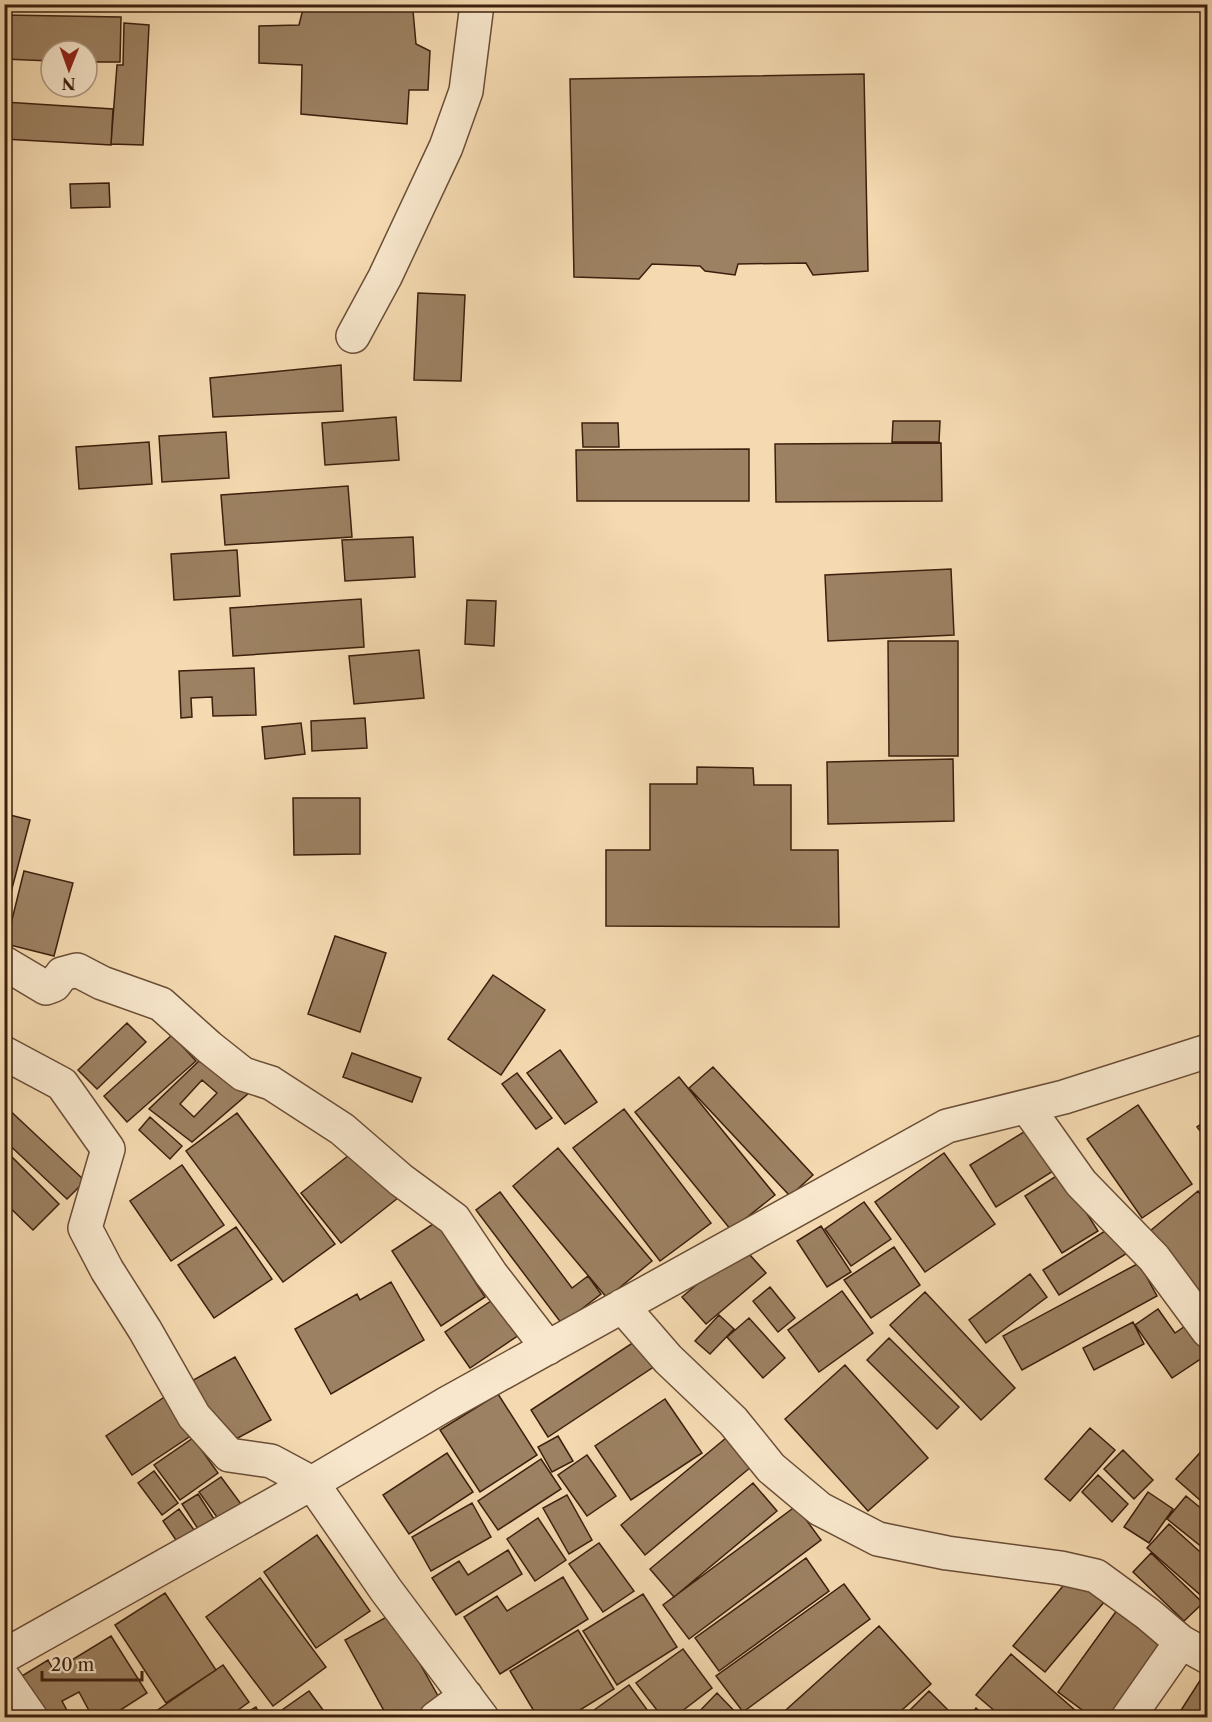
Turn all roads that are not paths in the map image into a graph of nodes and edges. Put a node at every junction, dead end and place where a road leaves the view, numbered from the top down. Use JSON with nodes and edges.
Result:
{"nodes":[{"id":1,"x":477,"y":4,"type":"edge"},
{"id":2,"x":353,"y":336,"type":"dead end"},
{"id":3,"x":4,"y":963,"type":"edge"},
{"id":4,"x":1208,"y":1051,"type":"edge"},
{"id":5,"x":4,"y":1053,"type":"edge"},
{"id":6,"x":1027,"y":1107,"type":"junction"},
{"id":7,"x":622,"y":1306,"type":"junction"},
{"id":8,"x":1208,"y":1331,"type":"edge"},
{"id":9,"x":548,"y":1348,"type":"junction"},
{"id":10,"x":312,"y":1483,"type":"junction"},
{"id":11,"x":1194,"y":1650,"type":"edge"},
{"id":12,"x":4,"y":1656,"type":"edge"},
{"id":13,"x":4,"y":1679,"type":"edge"},
{"id":14,"x":474,"y":1707,"type":"edge"},
{"id":15,"x":31,"y":1718,"type":"edge"},
{"id":16,"x":436,"y":1718,"type":"edge"},
{"id":17,"x":1128,"y":1718,"type":"edge"}],
"edges":[{"from":1,"to":2,"type":"street"},
{"from":3,"to":9,"type":"street"},
{"from":4,"to":6,"type":"street"},
{"from":5,"to":10,"type":"street"},
{"from":6,"to":7,"type":"street"},
{"from":6,"to":8,"type":"street"},
{"from":7,"to":9,"type":"street"},
{"from":7,"to":11,"type":"street"},
{"from":9,"to":10,"type":"street"},
{"from":10,"to":12,"type":"street"},
{"from":10,"to":14,"type":"street"},
{"from":11,"to":17,"type":"street"},
{"from":13,"to":15,"type":"street"},
{"from":14,"to":16,"type":"street"}]}
